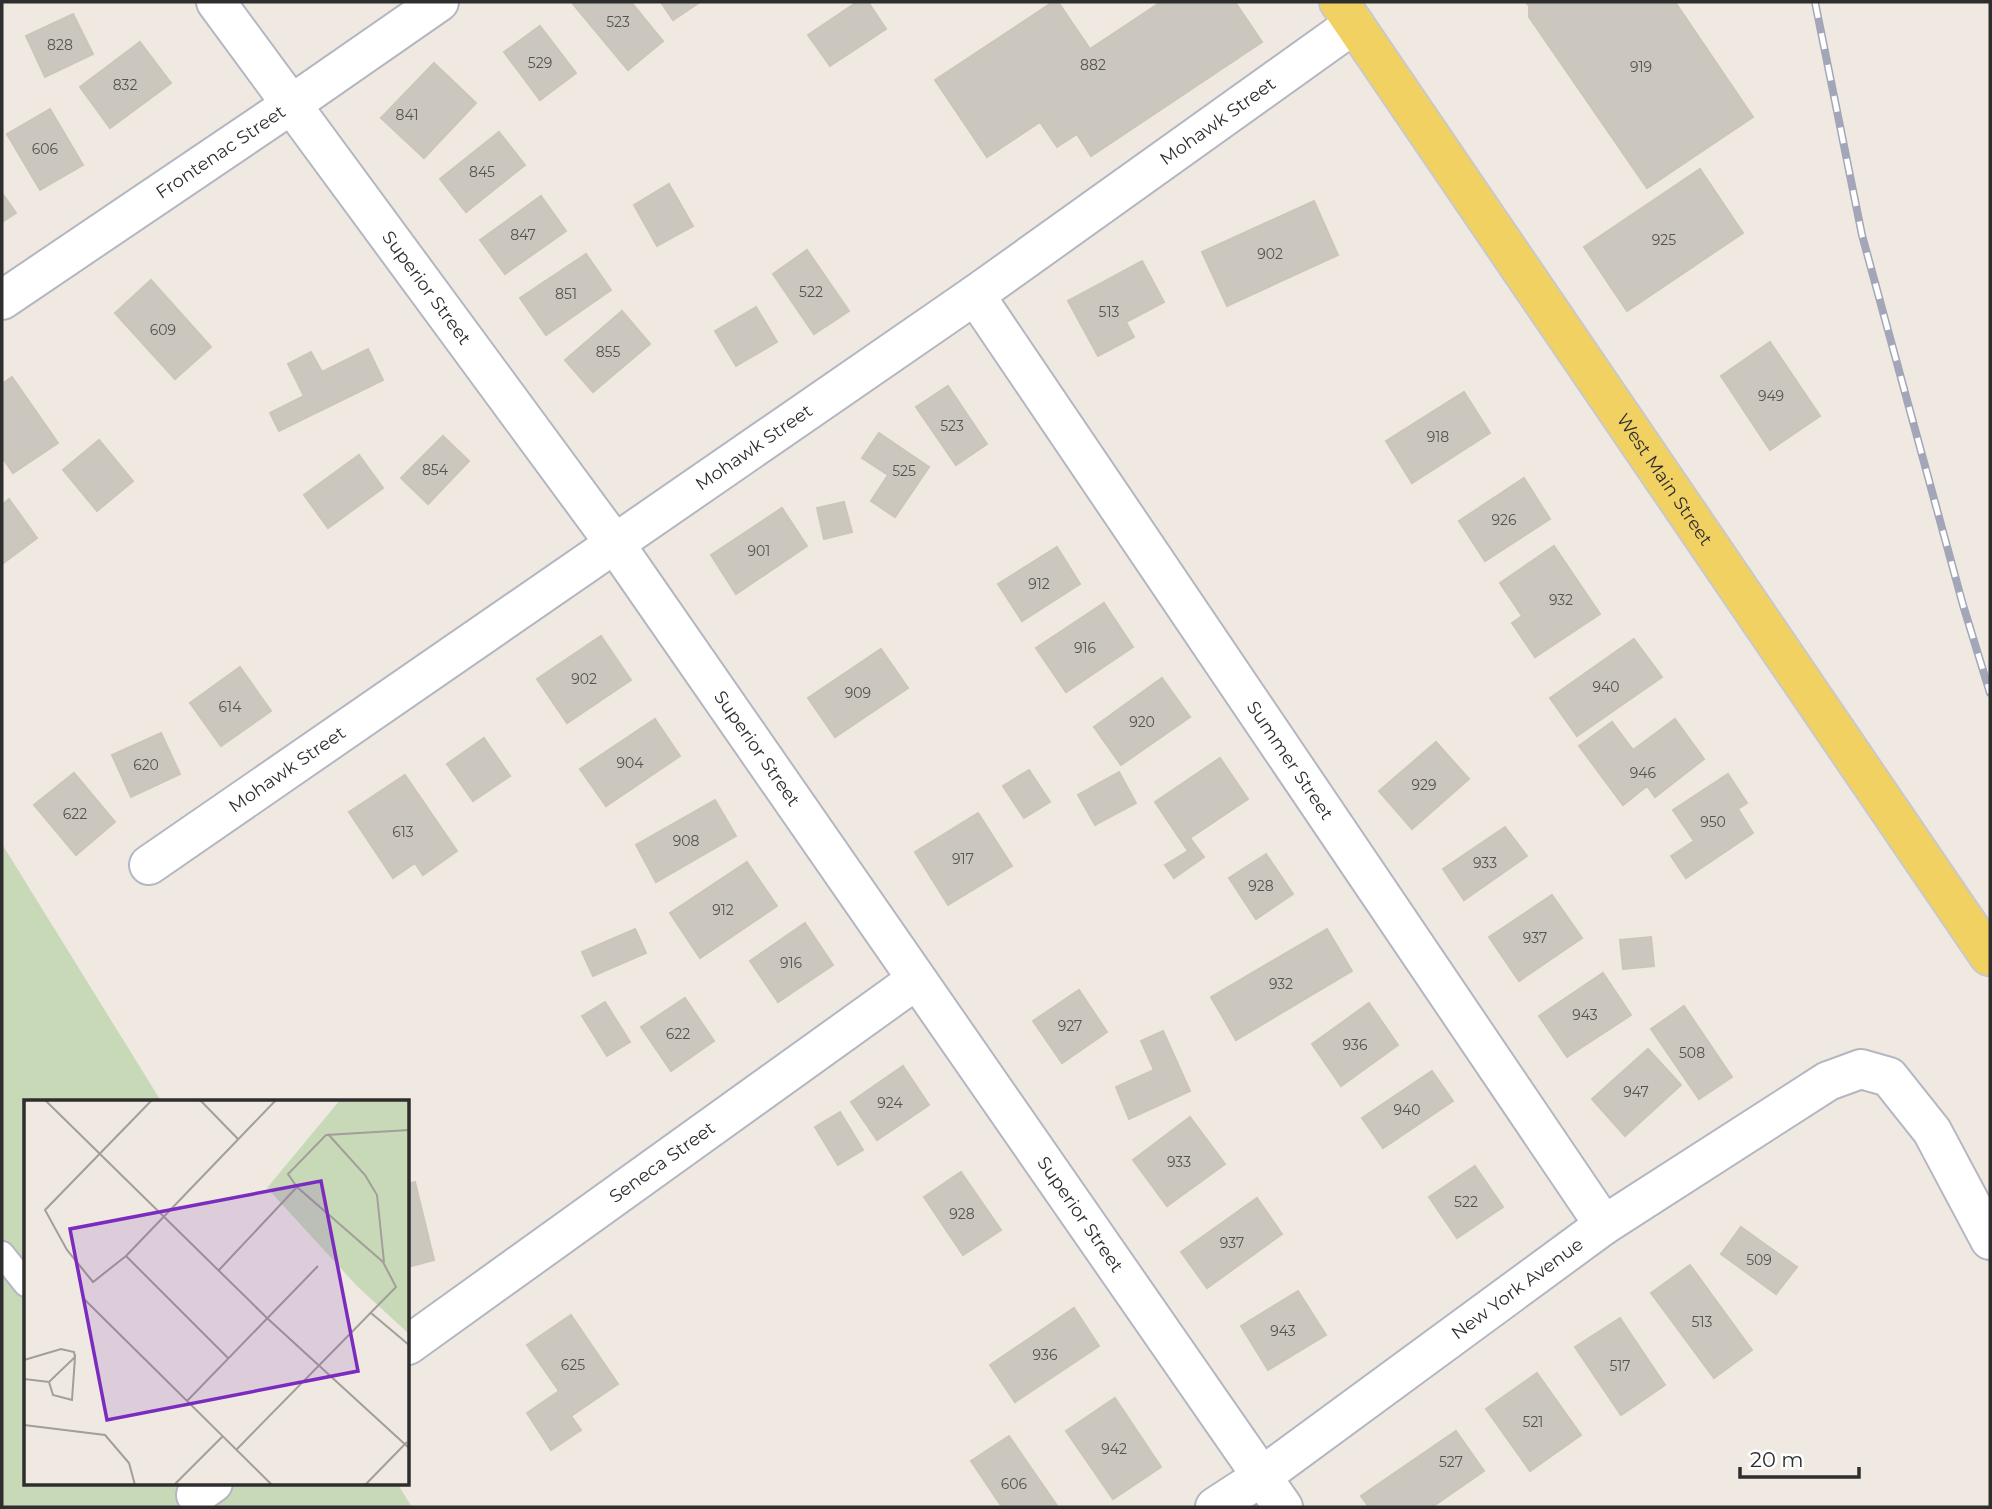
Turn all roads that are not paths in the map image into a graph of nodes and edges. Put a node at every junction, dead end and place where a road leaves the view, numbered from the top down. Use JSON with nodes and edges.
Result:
{"nodes":[{"id":1,"x":216,"y":2,"type":"edge"},
{"id":2,"x":439,"y":2,"type":"edge"},
{"id":3,"x":1346,"y":13,"type":"edge"},
{"id":4,"x":292,"y":104,"type":"junction"},
{"id":5,"x":975,"y":295,"type":"junction"},
{"id":6,"x":2,"y":300,"type":"edge"},
{"id":7,"x":615,"y":544,"type":"junction"},
{"id":8,"x":149,"y":865,"type":"dead end"},
{"id":9,"x":1990,"y":956,"type":"edge"},
{"id":10,"x":916,"y":980,"type":"junction"},
{"id":11,"x":1604,"y":1225,"type":"junction"},
{"id":12,"x":1990,"y":1240,"type":"edge"},
{"id":13,"x":2,"y":1254,"type":"edge"},
{"id":14,"x":24,"y":1282,"type":"edge"},
{"id":15,"x":410,"y":1344,"type":"edge"},
{"id":16,"x":1272,"y":1492,"type":"edge"},
{"id":17,"x":1215,"y":1507,"type":"edge"}],
"edges":[{"from":1,"to":4,"type":"street","name":"Superior Street"},
{"from":2,"to":4,"type":"street","name":"Frontenac Street"},
{"from":3,"to":5,"type":"street","name":"Mohawk Street"},
{"from":3,"to":9,"type":"main road","name":"West Main Street"},
{"from":4,"to":6,"type":"street","name":"Frontenac Street"},
{"from":4,"to":7,"type":"street","name":"Superior Street"},
{"from":5,"to":7,"type":"street","name":"Mohawk Street"},
{"from":5,"to":11,"type":"street","name":"Summer Street"},
{"from":7,"to":8,"type":"street","name":"Mohawk Street"},
{"from":7,"to":10,"type":"street","name":"Superior Street"},
{"from":10,"to":15,"type":"street","name":"Seneca Street"},
{"from":10,"to":16,"type":"street","name":"Superior Street"},
{"from":11,"to":12,"type":"street","name":"New York Avenue"},
{"from":11,"to":16,"type":"street","name":"New York Avenue"},
{"from":13,"to":14,"type":"lane"},
{"from":16,"to":17,"type":"street","name":"New York Avenue"}]}
